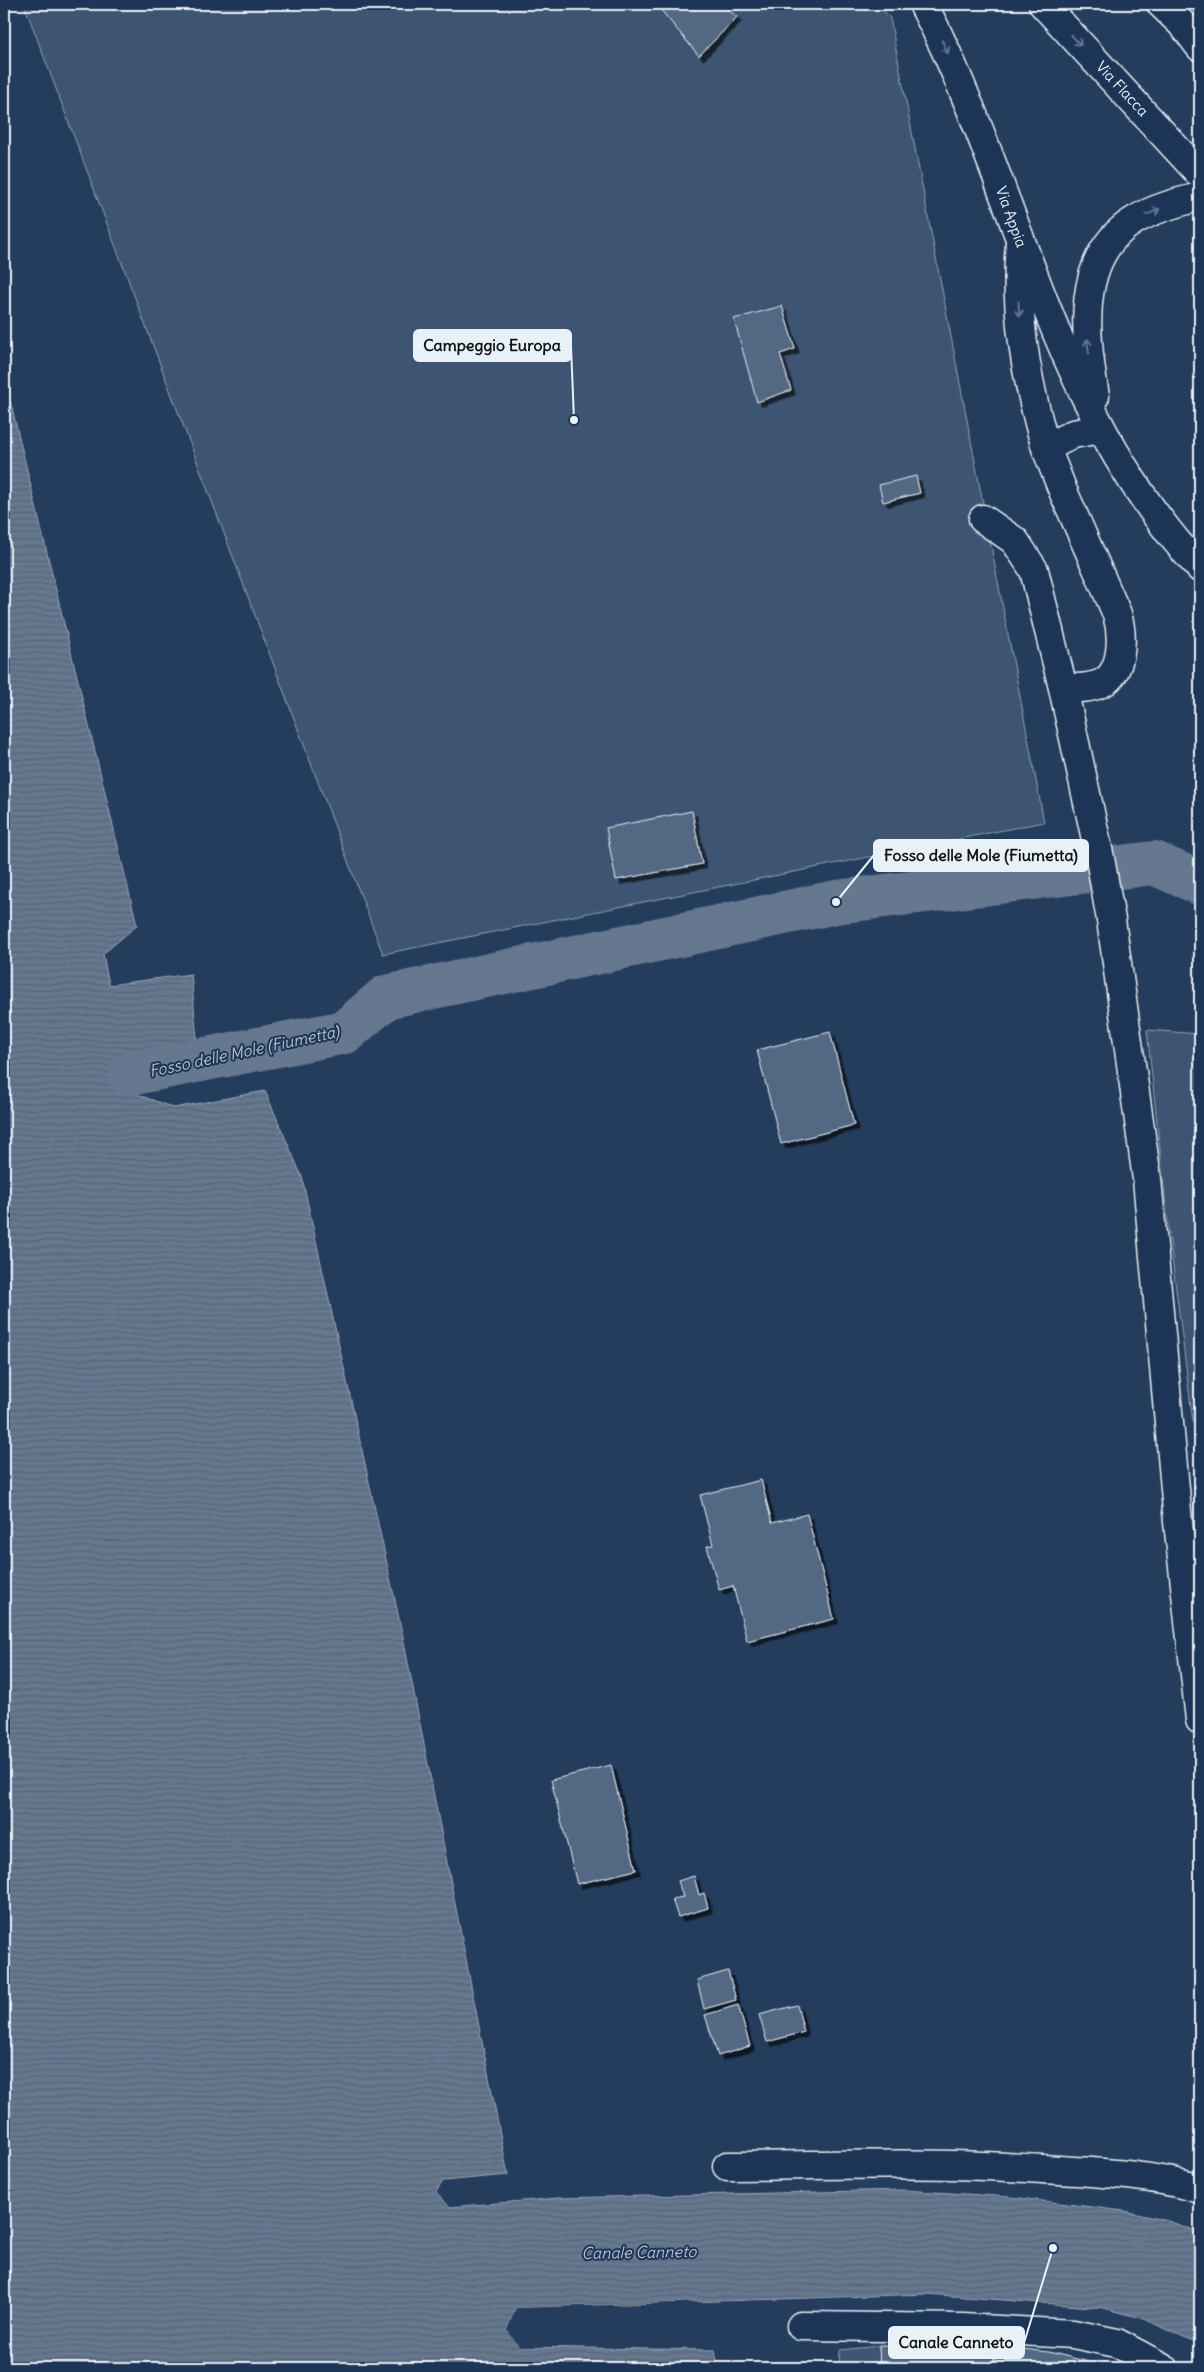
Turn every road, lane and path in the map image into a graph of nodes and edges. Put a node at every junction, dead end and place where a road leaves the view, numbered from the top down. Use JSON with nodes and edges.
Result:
{"nodes":[{"id":1,"x":923,"y":4,"type":"edge"},
{"id":2,"x":1043,"y":4,"type":"edge"},
{"id":3,"x":1160,"y":4,"type":"edge"},
{"id":4,"x":1195,"y":36,"type":"edge"},
{"id":5,"x":1200,"y":174,"type":"edge"},
{"id":6,"x":1200,"y":197,"type":"edge"},
{"id":7,"x":1020,"y":243,"type":"junction"},
{"id":8,"x":1100,"y":429,"type":"junction"},
{"id":9,"x":1046,"y":448,"type":"junction"},
{"id":10,"x":983,"y":519,"type":"dead end"},
{"id":11,"x":1200,"y":568,"type":"edge"},
{"id":12,"x":1063,"y":688,"type":"junction"},
{"id":13,"x":1200,"y":1720,"type":"edge"},
{"id":14,"x":727,"y":2166,"type":"dead end"},
{"id":15,"x":1200,"y":2189,"type":"edge"},
{"id":16,"x":801,"y":2326,"type":"dead end"},
{"id":17,"x":1164,"y":2368,"type":"edge"}],
"edges":[{"from":1,"to":7,"type":"street","name":"Via Appia","one_way":true},
{"from":2,"to":5,"type":"street","name":"Via Flacca","one_way":true},
{"from":3,"to":4,"type":"street"},
{"from":8,"to":6,"type":"street","name":"Via Appia","one_way":true},
{"from":7,"to":8,"type":"street","name":"Via Appia"},
{"from":7,"to":9,"type":"street","one_way":true},
{"from":8,"to":9,"type":"street"},
{"from":8,"to":11,"type":"street","name":"Via Appia"},
{"from":9,"to":12,"type":"street"},
{"from":10,"to":12,"type":"street"},
{"from":12,"to":13,"type":"street"},
{"from":14,"to":15,"type":"street"},
{"from":16,"to":17,"type":"street"}]}
